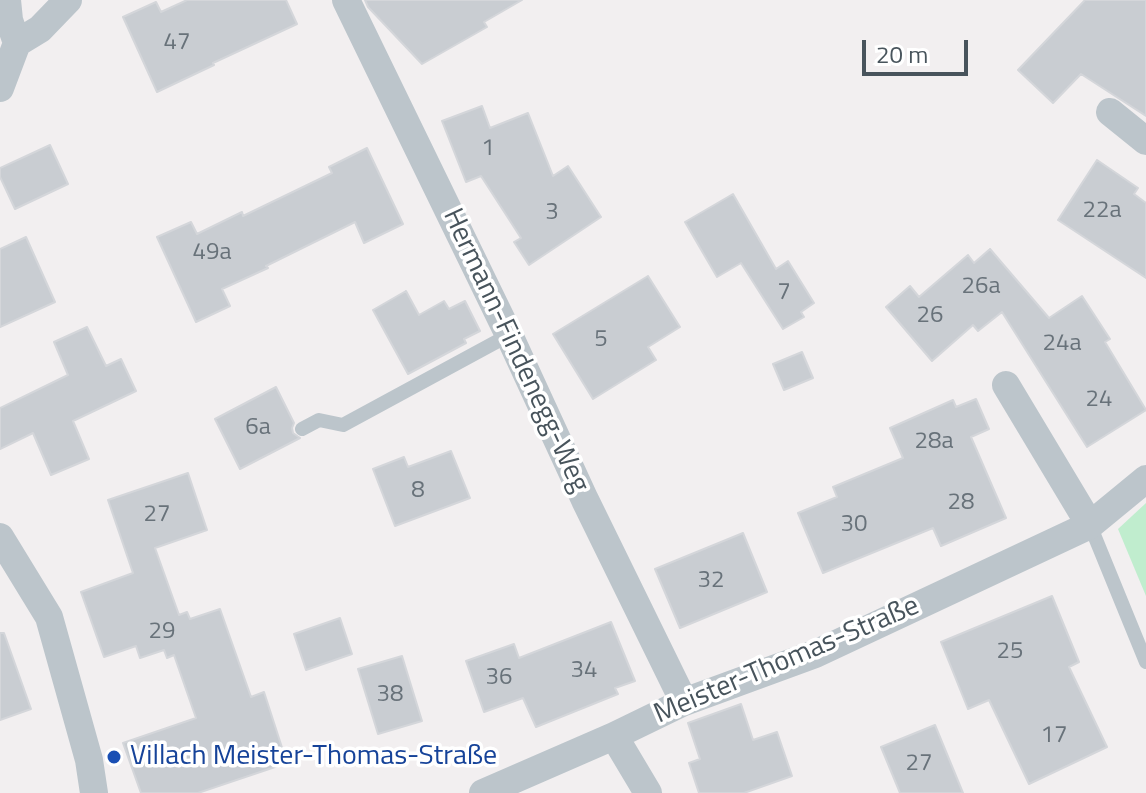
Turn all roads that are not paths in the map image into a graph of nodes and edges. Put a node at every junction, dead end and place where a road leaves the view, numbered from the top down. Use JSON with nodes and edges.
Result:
{"nodes":[{"id":1,"x":7,"y":0,"type":"edge"},
{"id":2,"x":68,"y":0,"type":"edge"},
{"id":3,"x":346,"y":0,"type":"edge"},
{"id":4,"x":17,"y":43,"type":"junction"},
{"id":5,"x":0,"y":88,"type":"edge"},
{"id":6,"x":1110,"y":112,"type":"dead end"},
{"id":7,"x":1146,"y":141,"type":"edge"},
{"id":8,"x":509,"y":335,"type":"junction"},
{"id":9,"x":1006,"y":385,"type":"dead end"},
{"id":10,"x":302,"y":429,"type":"dead end"},
{"id":11,"x":1146,"y":479,"type":"edge"},
{"id":12,"x":1090,"y":525,"type":"junction"},
{"id":13,"x":0,"y":537,"type":"edge"},
{"id":14,"x":1146,"y":662,"type":"edge"},
{"id":15,"x":684,"y":702,"type":"junction"},
{"id":16,"x":614,"y":736,"type":"junction"},
{"id":17,"x":94,"y":793,"type":"edge"},
{"id":18,"x":483,"y":793,"type":"edge"},
{"id":19,"x":648,"y":793,"type":"edge"}],
"edges":[{"from":1,"to":4,"type":"street"},
{"from":2,"to":4,"type":"street"},
{"from":3,"to":8,"type":"street","name":"Hermann-Findenegg-Weg"},
{"from":4,"to":5,"type":"street"},
{"from":6,"to":7,"type":"street"},
{"from":8,"to":10,"type":"lane"},
{"from":8,"to":15,"type":"street","name":"Hermann-Findenegg-Weg"},
{"from":9,"to":12,"type":"street"},
{"from":11,"to":12,"type":"street","name":"Meister-Thomas-Straße"},
{"from":12,"to":14,"type":"lane"},
{"from":12,"to":15,"type":"street","name":"Meister-Thomas-Straße"},
{"from":13,"to":17,"type":"street"},
{"from":15,"to":16,"type":"street","name":"Meister-Thomas-Straße"},
{"from":16,"to":18,"type":"street","name":"Meister-Thomas-Straße"},
{"from":16,"to":19,"type":"street"}]}
